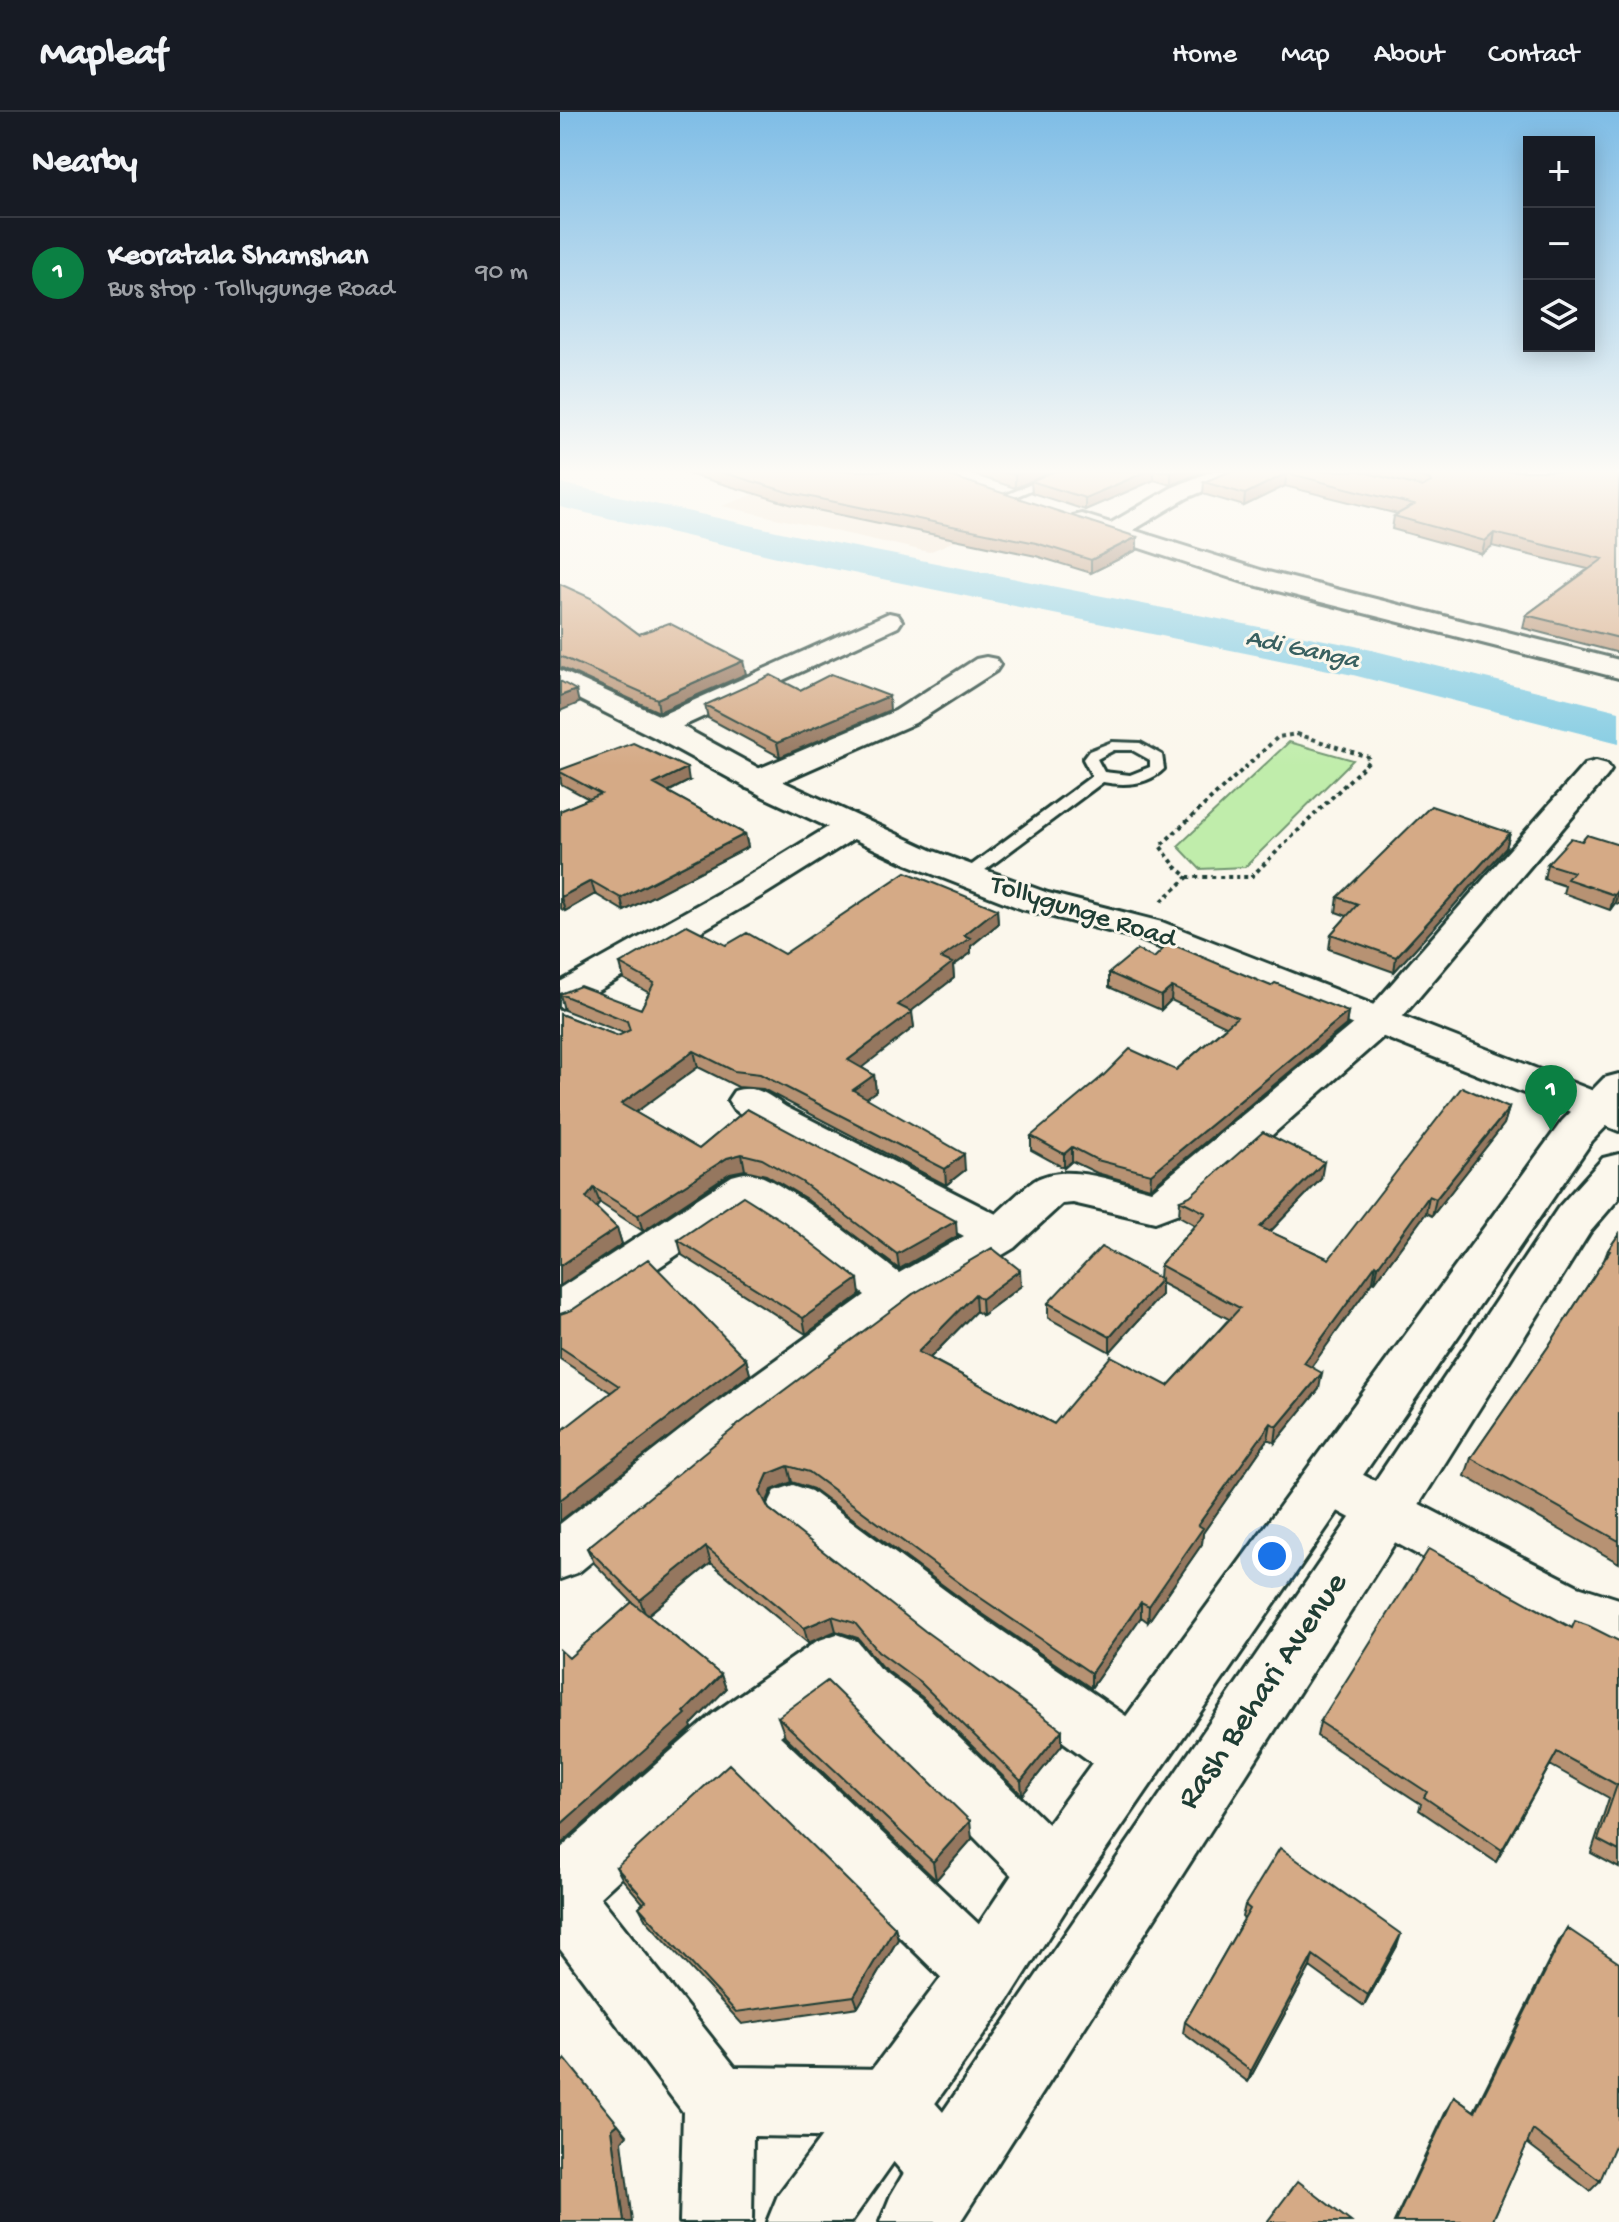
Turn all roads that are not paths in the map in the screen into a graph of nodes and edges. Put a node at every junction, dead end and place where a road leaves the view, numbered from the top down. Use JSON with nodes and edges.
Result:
{"nodes":[{"id":1,"x":1234,"y":569,"type":"edge"},
{"id":2,"x":889,"y":621,"type":"dead end"},
{"id":3,"x":986,"y":665,"type":"dead end"},
{"id":4,"x":1619,"y":669,"type":"edge"},
{"id":5,"x":560,"y":679,"type":"edge"},
{"id":6,"x":653,"y":734,"type":"junction"},
{"id":7,"x":1596,"y":770,"type":"dead end"},
{"id":8,"x":1101,"y":776,"type":"dead end"},
{"id":9,"x":757,"y":781,"type":"junction"},
{"id":10,"x":852,"y":826,"type":"junction"},
{"id":11,"x":967,"y":876,"type":"junction"},
{"id":12,"x":560,"y":997,"type":"edge"},
{"id":13,"x":1379,"y":1021,"type":"junction"},
{"id":14,"x":748,"y":1100,"type":"dead end"},
{"id":15,"x":1613,"y":1104,"type":"edge"},
{"id":16,"x":1619,"y":1169,"type":"edge"},
{"id":17,"x":998,"y":1237,"type":"junction"},
{"id":18,"x":897,"y":1296,"type":"junction"},
{"id":19,"x":560,"y":1311,"type":"edge"},
{"id":20,"x":1328,"y":1481,"type":"junction"},
{"id":21,"x":793,"y":1507,"type":"dead end"},
{"id":22,"x":1384,"y":1513,"type":"junction"},
{"id":23,"x":560,"y":1555,"type":"edge"},
{"id":24,"x":1619,"y":1624,"type":"edge"},
{"id":25,"x":735,"y":1733,"type":"junction"},
{"id":26,"x":1134,"y":1757,"type":"junction"},
{"id":27,"x":1052,"y":1872,"type":"junction"},
{"id":28,"x":560,"y":1894,"type":"edge"},
{"id":29,"x":985,"y":1975,"type":"junction"},
{"id":30,"x":718,"y":2101,"type":"junction"},
{"id":31,"x":889,"y":2104,"type":"junction"},
{"id":32,"x":932,"y":2196,"type":"edge"},
{"id":33,"x":716,"y":2222,"type":"edge"},
{"id":34,"x":805,"y":2222,"type":"edge"}],
"edges":[{"from":1,"to":4,"type":"main road"},
{"from":2,"to":6,"type":"street"},
{"from":3,"to":9,"type":"street"},
{"from":5,"to":6,"type":"main road","name":"Tollygunge Road"},
{"from":6,"to":9,"type":"main road","name":"Tollygunge Road"},
{"from":7,"to":13,"type":"street"},
{"from":8,"to":11,"type":"lane"},
{"from":9,"to":10,"type":"main road","name":"Tollygunge Road"},
{"from":10,"to":11,"type":"main road","name":"Tollygunge Road"},
{"from":10,"to":12,"type":"street"},
{"from":11,"to":13,"type":"main road","name":"Tollygunge Road"},
{"from":13,"to":15,"type":"main road","name":"Tollygunge Road"},
{"from":13,"to":17,"type":"street"},
{"from":14,"to":17,"type":"street"},
{"from":15,"to":20,"type":"main road"},
{"from":16,"to":22,"type":"main road","name":"Rash Behari Avenue"},
{"from":17,"to":18,"type":"street"},
{"from":18,"to":19,"type":"street"},
{"from":18,"to":23,"type":"street"},
{"from":20,"to":22,"type":"street"},
{"from":20,"to":26,"type":"main road"},
{"from":21,"to":26,"type":"street"},
{"from":22,"to":24,"type":"street"},
{"from":22,"to":32,"type":"main road","name":"Rash Behari Avenue"},
{"from":25,"to":27,"type":"street"},
{"from":25,"to":28,"type":"street"},
{"from":25,"to":29,"type":"street"},
{"from":26,"to":27,"type":"main road"},
{"from":27,"to":29,"type":"main road"},
{"from":28,"to":30,"type":"street"},
{"from":29,"to":31,"type":"main road"},
{"from":30,"to":31,"type":"street"},
{"from":30,"to":33,"type":"street"},
{"from":31,"to":32,"type":"street"},
{"from":31,"to":34,"type":"main road"}]}
